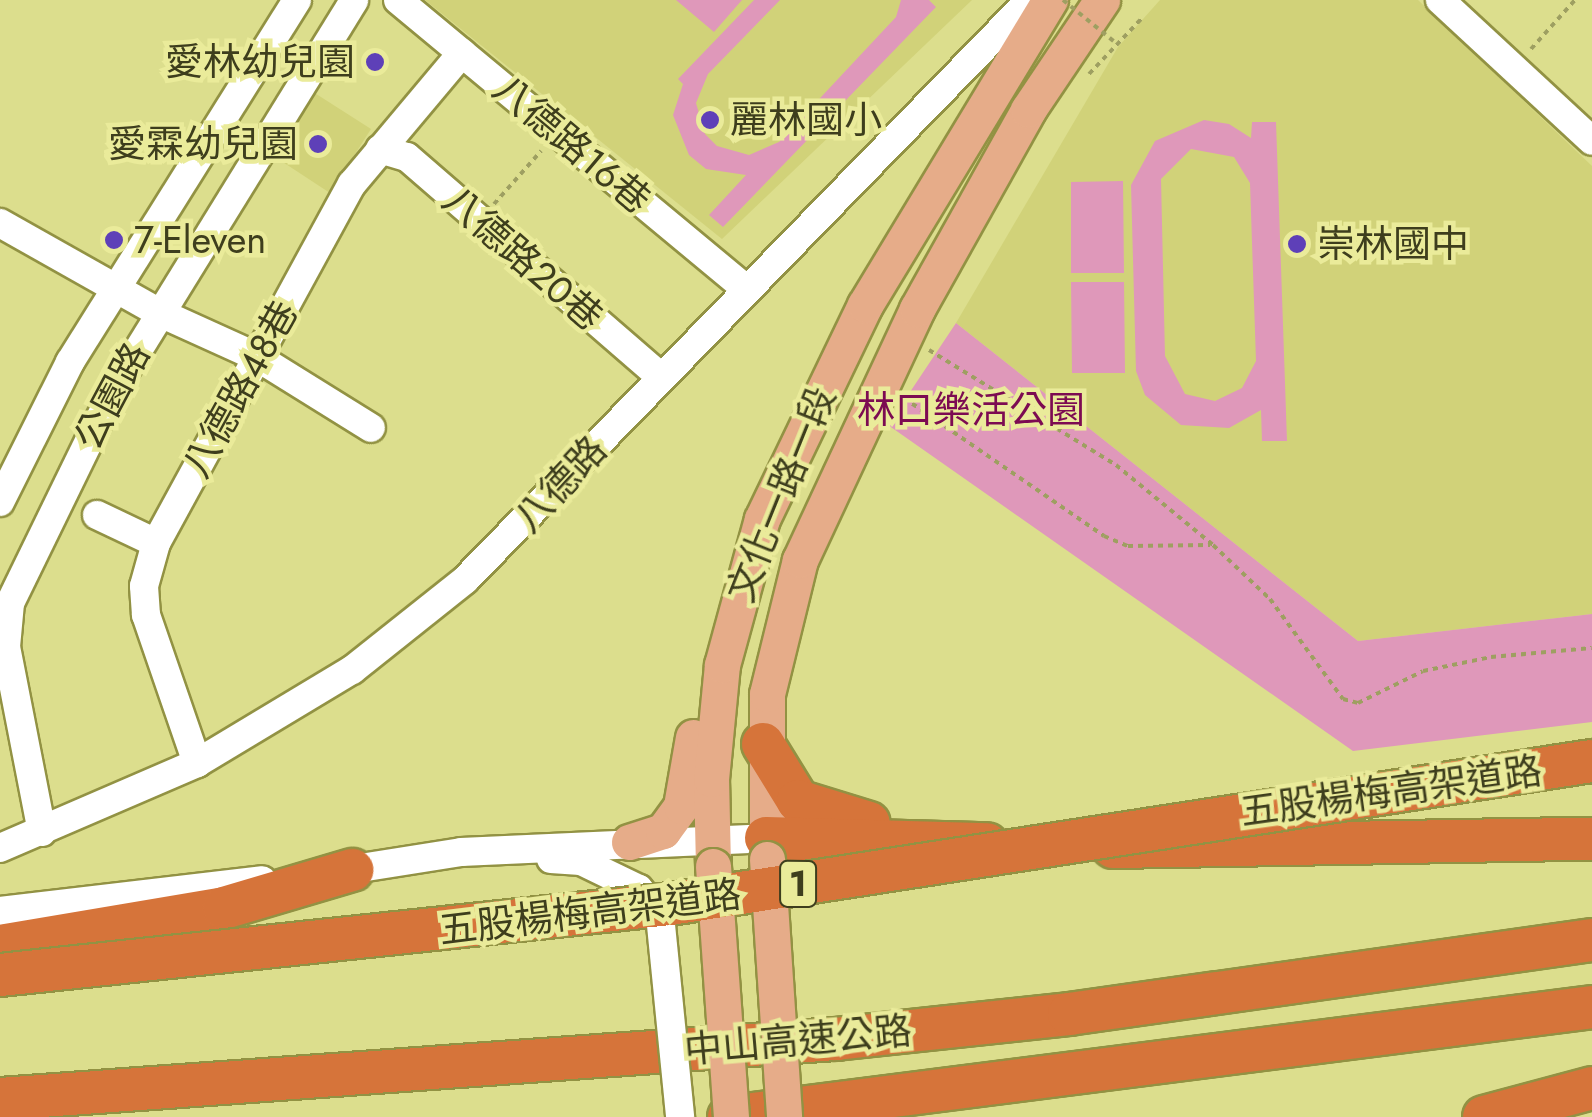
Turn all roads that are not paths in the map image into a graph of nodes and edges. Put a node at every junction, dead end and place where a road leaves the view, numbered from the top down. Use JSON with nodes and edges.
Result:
{"nodes":[{"id":1,"x":297,"y":0,"type":"edge"},
{"id":2,"x":354,"y":0,"type":"edge"},
{"id":3,"x":398,"y":0,"type":"edge"},
{"id":4,"x":1030,"y":0,"type":"edge"},
{"id":5,"x":1050,"y":0,"type":"edge"},
{"id":6,"x":1102,"y":0,"type":"edge"},
{"id":7,"x":1440,"y":0,"type":"edge"},
{"id":8,"x":462,"y":53,"type":"junction"},
{"id":9,"x":1592,"y":142,"type":"edge"},
{"id":10,"x":380,"y":149,"type":"junction"},
{"id":11,"x":0,"y":223,"type":"edge"},
{"id":12,"x":116,"y":287,"type":"junction"},
{"id":13,"x":746,"y":289,"type":"junction"},
{"id":14,"x":158,"y":312,"type":"junction"},
{"id":15,"x":257,"y":357,"type":"junction"},
{"id":16,"x":660,"y":376,"type":"junction"},
{"id":17,"x":371,"y":428,"type":"dead end"},
{"id":18,"x":0,"y":502,"type":"edge"},
{"id":19,"x":97,"y":515,"type":"dead end"},
{"id":20,"x":156,"y":542,"type":"junction"},
{"id":21,"x":741,"y":580,"type":"junction"},
{"id":22,"x":8,"y":720,"type":"edge"},
{"id":23,"x":763,"y":744,"type":"junction"},
{"id":24,"x":1592,"y":762,"type":"edge"},
{"id":25,"x":197,"y":763,"type":"junction"},
{"id":26,"x":42,"y":832,"type":"junction"},
{"id":27,"x":1592,"y":839,"type":"edge"},
{"id":28,"x":629,"y":842,"type":"junction"},
{"id":29,"x":0,"y":848,"type":"edge"},
{"id":30,"x":767,"y":848,"type":"junction"},
{"id":31,"x":1143,"y":848,"type":"junction"},
{"id":32,"x":461,"y":852,"type":"junction"},
{"id":33,"x":712,"y":852,"type":"junction"},
{"id":34,"x":352,"y":870,"type":"junction"},
{"id":35,"x":0,"y":911,"type":"edge"},
{"id":36,"x":1592,"y":940,"type":"edge"},
{"id":37,"x":0,"y":946,"type":"edge"},
{"id":38,"x":0,"y":975,"type":"edge"},
{"id":39,"x":1592,"y":1008,"type":"edge"},
{"id":40,"x":1592,"y":1088,"type":"edge"},
{"id":41,"x":0,"y":1098,"type":"edge"},
{"id":42,"x":680,"y":1117,"type":"edge"},
{"id":43,"x":730,"y":1117,"type":"edge"},
{"id":44,"x":784,"y":1117,"type":"edge"},
{"id":45,"x":1484,"y":1117,"type":"edge"}],
"edges":[{"from":1,"to":12,"type":"street","name":"公園路"},
{"from":2,"to":14,"type":"street","name":"公園路"},
{"from":3,"to":8,"type":"street","name":"八德路16巷"},
{"from":4,"to":13,"type":"street","name":"八德路"},
{"from":5,"to":21,"type":"main road","name":"文化一路一段"},
{"from":6,"to":23,"type":"main road","name":"文化一路一段"},
{"from":7,"to":9,"type":"street"},
{"from":8,"to":10,"type":"street","name":"八德路48巷"},
{"from":8,"to":13,"type":"street","name":"八德路16巷"},
{"from":10,"to":15,"type":"street","name":"八德路48巷"},
{"from":10,"to":16,"type":"street","name":"八德路20巷"},
{"from":11,"to":12,"type":"street"},
{"from":12,"to":14,"type":"street"},
{"from":12,"to":18,"type":"street","name":"公園路"},
{"from":13,"to":16,"type":"street","name":"八德路"},
{"from":14,"to":15,"type":"street"},
{"from":14,"to":22,"type":"street","name":"公園路"},
{"from":15,"to":17,"type":"street"},
{"from":15,"to":20,"type":"street","name":"八德路48巷"},
{"from":16,"to":25,"type":"street","name":"八德路"},
{"from":19,"to":20,"type":"street"},
{"from":20,"to":25,"type":"street","name":"八德路48巷"},
{"from":21,"to":28,"type":"main road"},
{"from":21,"to":33,"type":"main road","name":"文化一路一段"},
{"from":22,"to":26,"type":"street","name":"公園路"},
{"from":23,"to":30,"type":"main road","name":"文化一路一段"},
{"from":23,"to":31,"type":"highway"},
{"from":24,"to":38,"type":"highway","name":"五股楊梅高架道路","number":"1","bridge":true},
{"from":25,"to":26,"type":"street","name":"八德路"},
{"from":26,"to":29,"type":"street","name":"八德路"},
{"from":27,"to":31,"type":"highway"},
{"from":28,"to":32,"type":"street"},
{"from":28,"to":33,"type":"street"},
{"from":30,"to":31,"type":"highway"},
{"from":30,"to":33,"type":"street"},
{"from":30,"to":44,"type":"main road","name":"文化一路一段","bridge":true},
{"from":32,"to":34,"type":"street"},
{"from":32,"to":42,"type":"street","bridge":true},
{"from":33,"to":43,"type":"main road","name":"文化一路一段","bridge":true},
{"from":34,"to":35,"type":"street"},
{"from":34,"to":37,"type":"highway"},
{"from":36,"to":41,"type":"highway","name":"中山高速公路"},
{"from":39,"to":43,"type":"highway","name":"中山高速公路"},
{"from":40,"to":45,"type":"highway"}]}
